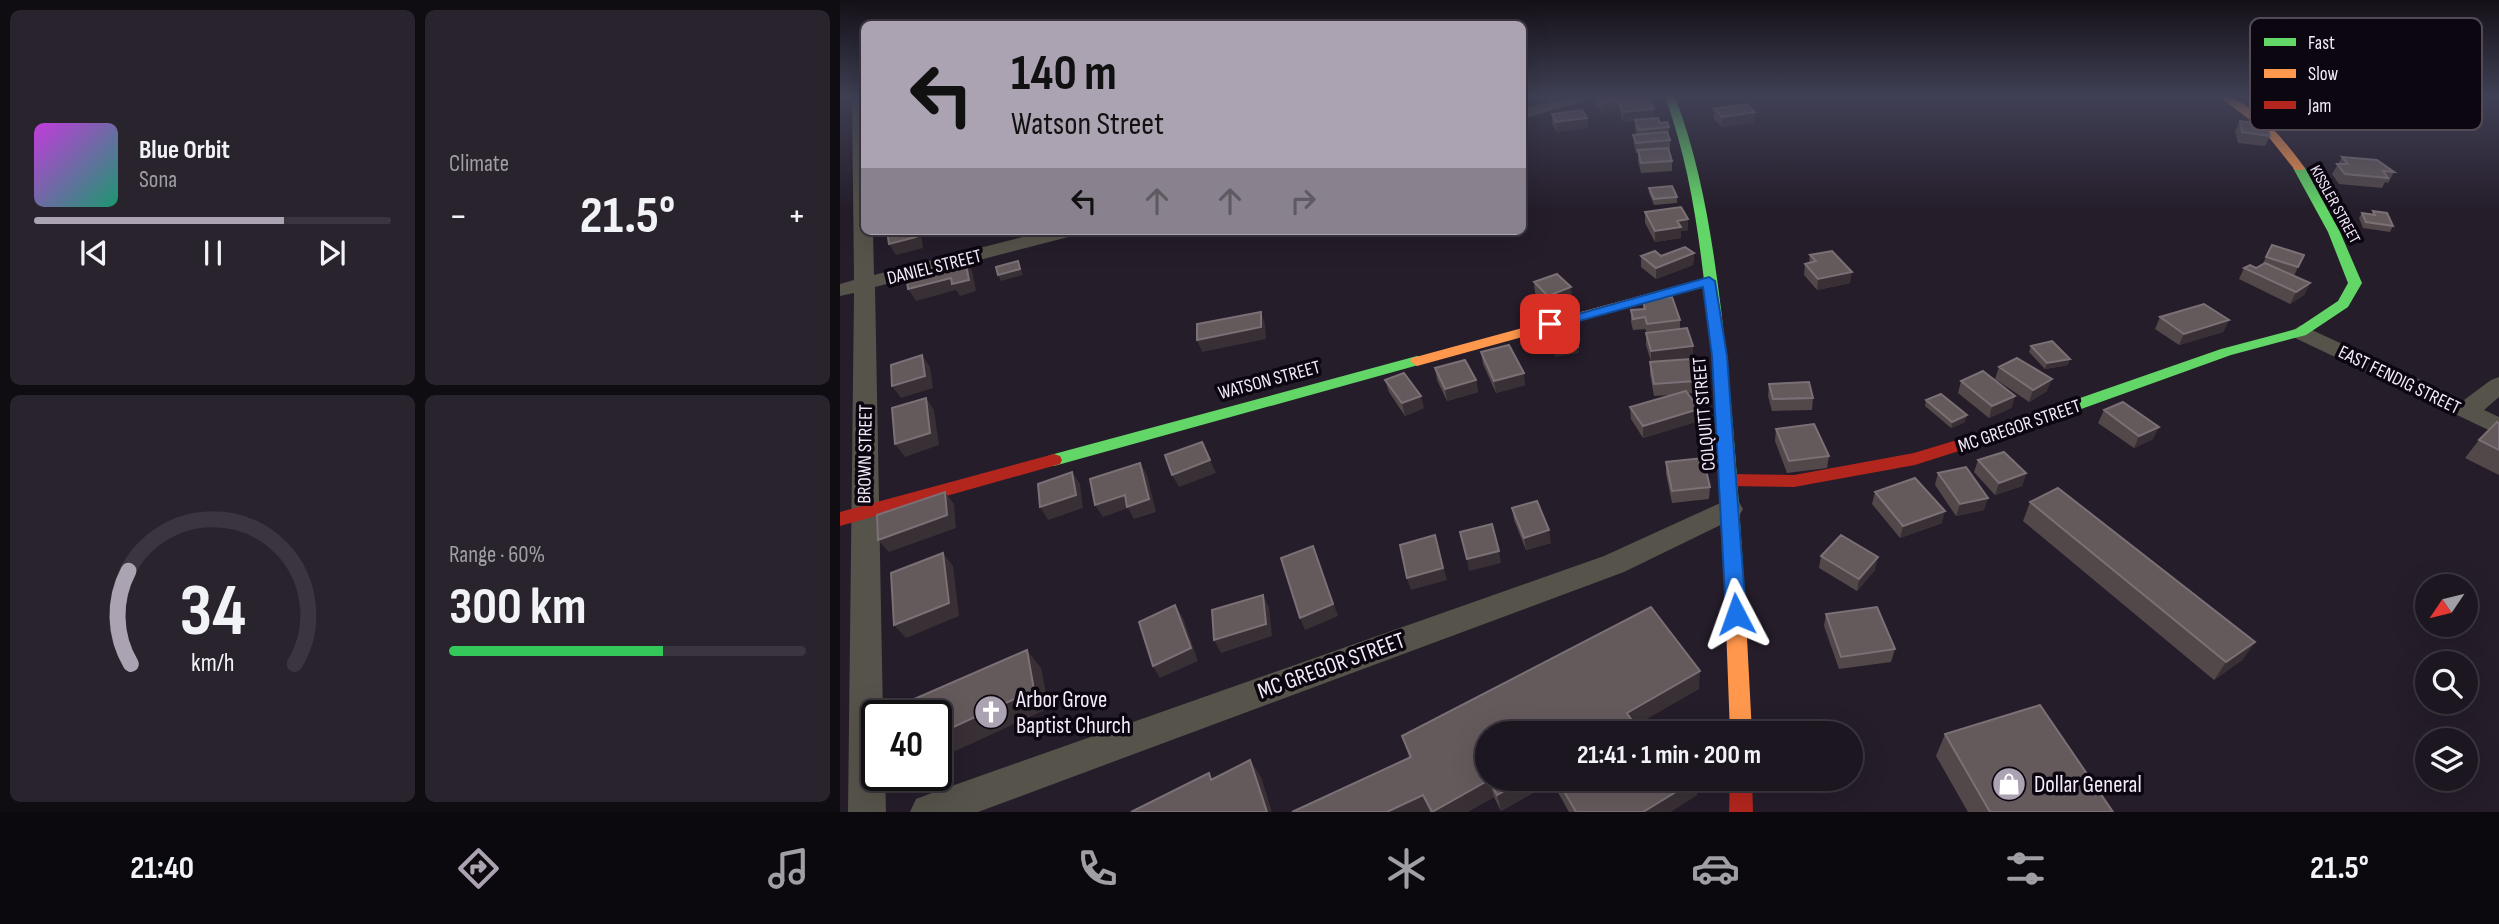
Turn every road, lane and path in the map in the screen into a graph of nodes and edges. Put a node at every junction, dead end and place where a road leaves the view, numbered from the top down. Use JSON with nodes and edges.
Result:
{"nodes":[{"id":1,"x":1685,"y":135,"type":"edge"},
{"id":2,"x":2275,"y":135,"type":"edge"},
{"id":3,"x":865,"y":235,"type":"edge"},
{"id":4,"x":1053,"y":235,"type":"edge"},
{"id":5,"x":1709,"y":281,"type":"junction"},
{"id":6,"x":866,"y":283,"type":"junction"},
{"id":7,"x":840,"y":290,"type":"edge"},
{"id":8,"x":2301,"y":332,"type":"junction"},
{"id":9,"x":2499,"y":385,"type":"edge"},
{"id":10,"x":2466,"y":411,"type":"junction"},
{"id":11,"x":2499,"y":427,"type":"edge"},
{"id":12,"x":1729,"y":495,"type":"junction"},
{"id":13,"x":852,"y":515,"type":"edge"},
{"id":14,"x":1740,"y":721,"type":"edge"},
{"id":15,"x":1741,"y":791,"type":"edge"},
{"id":16,"x":867,"y":812,"type":"edge"},
{"id":17,"x":929,"y":812,"type":"edge"},
{"id":18,"x":1741,"y":812,"type":"edge"}],
"edges":[{"from":1,"to":5,"type":"street","name":"COLQUITT STREET"},
{"from":2,"to":8,"type":"street","name":"KISSLER STREET"},
{"from":3,"to":6,"type":"street","name":"BROWN STREET"},
{"from":4,"to":6,"type":"street","name":"DANIEL STREET"},
{"from":5,"to":12,"type":"street","name":"COLQUITT STREET"},
{"from":5,"to":13,"type":"street","name":"WATSON STREET"},
{"from":6,"to":7,"type":"street","name":"DANIEL STREET"},
{"from":6,"to":13,"type":"street","name":"BROWN STREET"},
{"from":8,"to":10,"type":"street","name":"EAST FENDIG STREET"},
{"from":8,"to":12,"type":"street","name":"MC GREGOR STREET"},
{"from":9,"to":10,"type":"street"},
{"from":10,"to":11,"type":"street","name":"EAST FENDIG STREET"},
{"from":12,"to":14,"type":"street","name":"COLQUITT STREET"},
{"from":12,"to":17,"type":"street","name":"MC GREGOR STREET"},
{"from":13,"to":16,"type":"street","name":"BROWN STREET"},
{"from":15,"to":18,"type":"street"}]}
